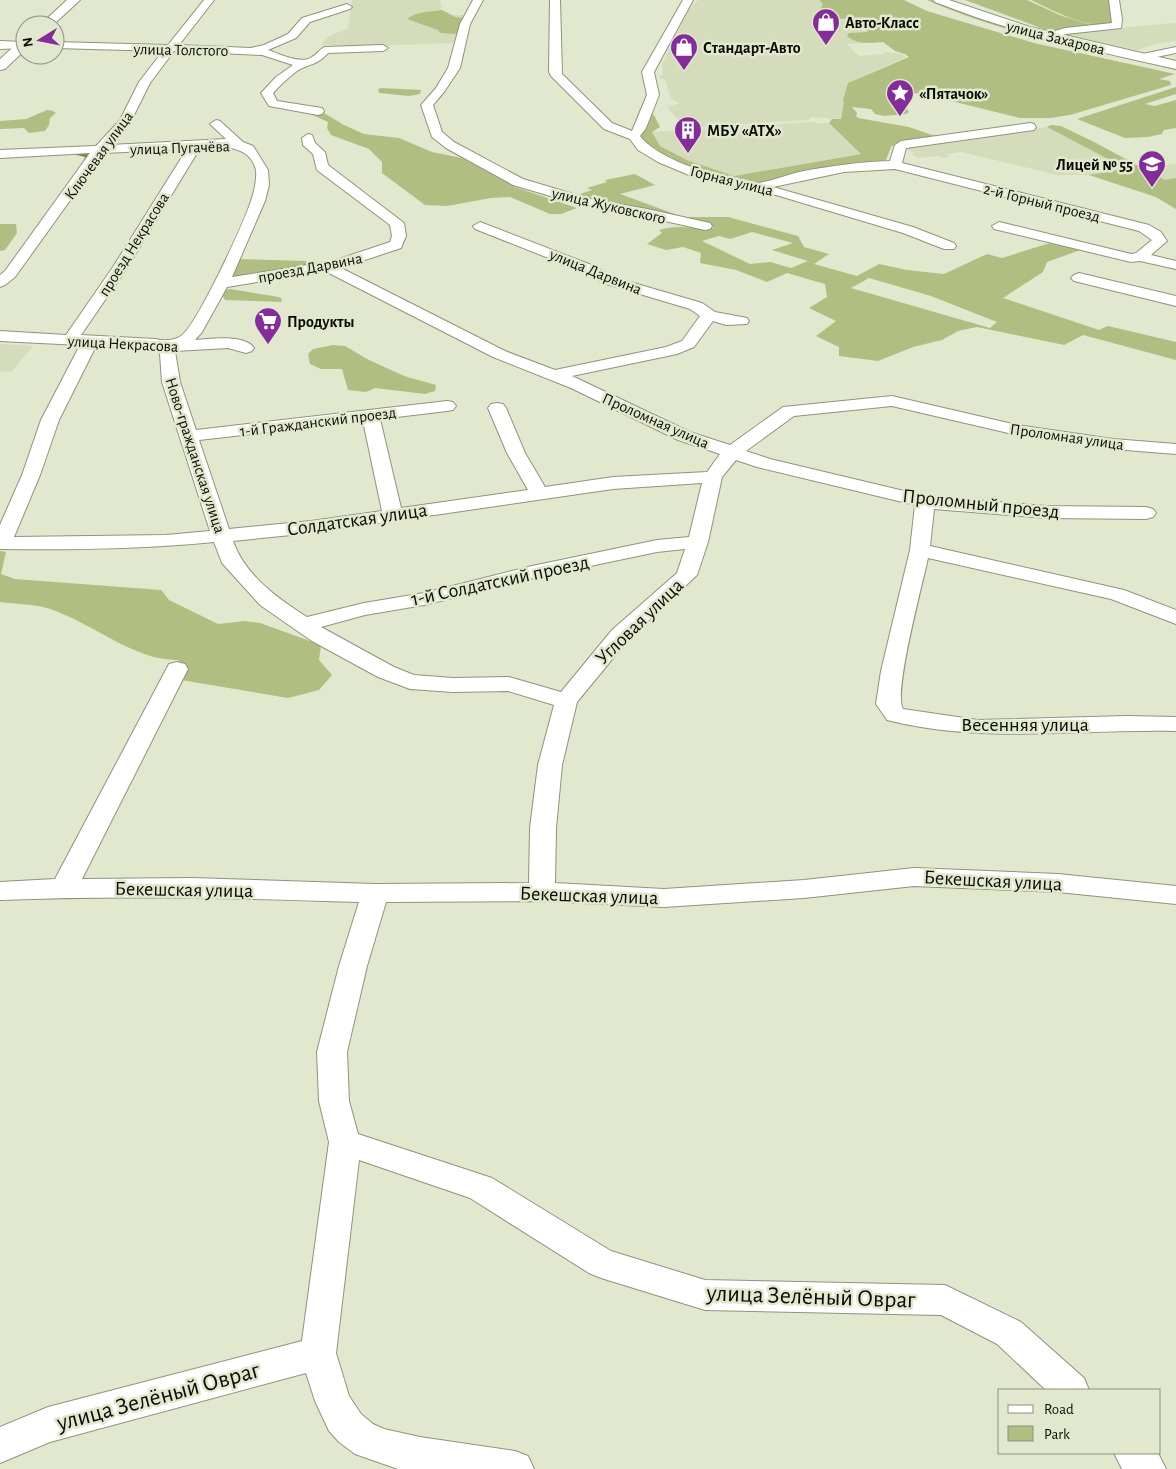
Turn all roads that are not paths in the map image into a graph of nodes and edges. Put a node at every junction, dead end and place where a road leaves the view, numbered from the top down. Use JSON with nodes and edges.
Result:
{"nodes":[{"id":1,"x":74,"y":0,"type":"edge"},
{"id":2,"x":209,"y":0,"type":"edge"},
{"id":3,"x":478,"y":0,"type":"edge"},
{"id":4,"x":555,"y":0,"type":"edge"},
{"id":5,"x":688,"y":0,"type":"edge"},
{"id":6,"x":939,"y":0,"type":"edge"},
{"id":7,"x":1114,"y":0,"type":"edge"},
{"id":8,"x":347,"y":8,"type":"dead end"},
{"id":9,"x":57,"y":15,"type":"edge"},
{"id":10,"x":1049,"y":36,"type":"junction"},
{"id":11,"x":15,"y":44,"type":"edge"},
{"id":12,"x":0,"y":45,"type":"edge"},
{"id":13,"x":65,"y":45,"type":"edge"},
{"id":14,"x":173,"y":48,"type":"junction"},
{"id":15,"x":383,"y":48,"type":"dead end"},
{"id":16,"x":1176,"y":50,"type":"edge"},
{"id":17,"x":250,"y":51,"type":"junction"},
{"id":18,"x":15,"y":52,"type":"edge"},
{"id":19,"x":1142,"y":57,"type":"junction"},
{"id":20,"x":305,"y":65,"type":"junction"},
{"id":21,"x":1176,"y":65,"type":"edge"},
{"id":22,"x":0,"y":66,"type":"edge"},
{"id":23,"x":318,"y":111,"type":"dead end"},
{"id":24,"x":216,"y":124,"type":"dead end"},
{"id":25,"x":1030,"y":127,"type":"dead end"},
{"id":26,"x":634,"y":136,"type":"junction"},
{"id":27,"x":308,"y":138,"type":"dead end"},
{"id":28,"x":239,"y":145,"type":"junction"},
{"id":29,"x":194,"y":146,"type":"junction"},
{"id":30,"x":100,"y":149,"type":"junction"},
{"id":31,"x":0,"y":154,"type":"edge"},
{"id":32,"x":895,"y":165,"type":"junction"},
{"id":33,"x":754,"y":187,"type":"junction"},
{"id":34,"x":480,"y":226,"type":"dead end"},
{"id":35,"x":705,"y":226,"type":"dead end"},
{"id":36,"x":999,"y":226,"type":"dead end"},
{"id":37,"x":949,"y":246,"type":"dead end"},
{"id":38,"x":1140,"y":257,"type":"junction"},
{"id":39,"x":1176,"y":265,"type":"edge"},
{"id":40,"x":326,"y":266,"type":"junction"},
{"id":41,"x":1080,"y":278,"type":"dead end"},
{"id":42,"x":0,"y":282,"type":"edge"},
{"id":43,"x":222,"y":283,"type":"junction"},
{"id":44,"x":1176,"y":301,"type":"edge"},
{"id":45,"x":709,"y":315,"type":"junction"},
{"id":46,"x":741,"y":321,"type":"dead end"},
{"id":47,"x":0,"y":336,"type":"edge"},
{"id":48,"x":70,"y":340,"type":"junction"},
{"id":49,"x":90,"y":341,"type":"junction"},
{"id":50,"x":164,"y":347,"type":"junction"},
{"id":51,"x":246,"y":348,"type":"dead end"},
{"id":52,"x":552,"y":375,"type":"junction"},
{"id":53,"x":448,"y":406,"type":"dead end"},
{"id":54,"x":497,"y":408,"type":"dead end"},
{"id":55,"x":370,"y":415,"type":"junction"},
{"id":56,"x":188,"y":436,"type":"junction"},
{"id":57,"x":1176,"y":449,"type":"edge"},
{"id":58,"x":732,"y":453,"type":"junction"},
{"id":59,"x":713,"y":477,"type":"junction"},
{"id":60,"x":539,"y":493,"type":"junction"},
{"id":61,"x":925,"y":502,"type":"junction"},
{"id":62,"x":1146,"y":513,"type":"dead end"},
{"id":63,"x":393,"y":514,"type":"junction"},
{"id":64,"x":222,"y":535,"type":"junction"},
{"id":65,"x":698,"y":542,"type":"junction"},
{"id":66,"x":1,"y":543,"type":"edge"},
{"id":67,"x":920,"y":550,"type":"junction"},
{"id":68,"x":1176,"y":618,"type":"edge"},
{"id":69,"x":302,"y":625,"type":"junction"},
{"id":70,"x":177,"y":668,"type":"dead end"},
{"id":71,"x":566,"y":701,"type":"junction"},
{"id":72,"x":1176,"y":724,"type":"edge"},
{"id":73,"x":64,"y":888,"type":"junction"},
{"id":74,"x":0,"y":891,"type":"edge"},
{"id":75,"x":542,"y":892,"type":"junction"},
{"id":76,"x":374,"y":893,"type":"junction"},
{"id":77,"x":1176,"y":895,"type":"edge"},
{"id":78,"x":345,"y":1142,"type":"junction"},
{"id":79,"x":318,"y":1353,"type":"junction"},
{"id":80,"x":1070,"y":1389,"type":"edge"},
{"id":81,"x":0,"y":1445,"type":"edge"},
{"id":82,"x":1134,"y":1454,"type":"edge"},
{"id":83,"x":515,"y":1469,"type":"edge"},
{"id":84,"x":1147,"y":1469,"type":"edge"}],
"edges":[{"from":1,"to":9,"type":"main road"},
{"from":2,"to":14,"type":"street","name":"Ключевая улица"},
{"from":3,"to":35,"type":"street","name":"улица Жуковского"},
{"from":4,"to":26,"type":"street","name":"Горная улица"},
{"from":5,"to":26,"type":"street"},
{"from":6,"to":10,"type":"main road","name":"улица Захарова"},
{"from":7,"to":10,"type":"street"},
{"from":8,"to":17,"type":"street"},
{"from":10,"to":19,"type":"main road","name":"улица Захарова"},
{"from":11,"to":12,"type":"main road"},
{"from":13,"to":14,"type":"street","name":"улица Толстого"},
{"from":14,"to":17,"type":"street","name":"улица Толстого"},
{"from":14,"to":30,"type":"street","name":"Ключевая улица"},
{"from":15,"to":20,"type":"street"},
{"from":16,"to":19,"type":"street"},
{"from":17,"to":20,"type":"street","name":"улица Толстого"},
{"from":18,"to":22,"type":"main road"},
{"from":19,"to":21,"type":"main road","name":"улица Захарова"},
{"from":20,"to":23,"type":"street"},
{"from":24,"to":28,"type":"street"},
{"from":25,"to":32,"type":"street"},
{"from":26,"to":33,"type":"street","name":"Горная улица"},
{"from":27,"to":40,"type":"street","name":"проезд Дарвина"},
{"from":28,"to":29,"type":"street","name":"улица Пугачёва"},
{"from":28,"to":43,"type":"street"},
{"from":29,"to":30,"type":"street","name":"улица Пугачёва"},
{"from":29,"to":48,"type":"street","name":"проезд Некрасова"},
{"from":30,"to":31,"type":"street","name":"улица Пугачёва"},
{"from":30,"to":42,"type":"street","name":"Ключевая улица"},
{"from":32,"to":33,"type":"street"},
{"from":32,"to":38,"type":"street","name":"2-й Горный проезд"},
{"from":33,"to":37,"type":"street","name":"Горная улица"},
{"from":34,"to":45,"type":"street","name":"улица Дарвина"},
{"from":36,"to":38,"type":"street"},
{"from":38,"to":39,"type":"street"},
{"from":40,"to":43,"type":"street","name":"проезд Дарвина"},
{"from":40,"to":52,"type":"street","name":"Проломная улица"},
{"from":41,"to":44,"type":"street"},
{"from":43,"to":50,"type":"street"},
{"from":45,"to":46,"type":"street","name":"улица Дарвина"},
{"from":45,"to":52,"type":"street"},
{"from":47,"to":48,"type":"street","name":"улица Некрасова"},
{"from":48,"to":49,"type":"street","name":"улица Некрасова"},
{"from":49,"to":50,"type":"street","name":"улица Некрасова"},
{"from":49,"to":66,"type":"street"},
{"from":50,"to":51,"type":"street","name":"улица Некрасова"},
{"from":50,"to":56,"type":"street","name":"Ново-гражданская улица"},
{"from":52,"to":58,"type":"street","name":"Проломная улица"},
{"from":53,"to":55,"type":"street","name":"1-й Гражданский проезд"},
{"from":54,"to":60,"type":"street"},
{"from":55,"to":56,"type":"street","name":"1-й Гражданский проезд"},
{"from":55,"to":63,"type":"street"},
{"from":56,"to":64,"type":"street","name":"Ново-гражданская улица"},
{"from":57,"to":58,"type":"street","name":"Проломная улица"},
{"from":58,"to":59,"type":"street","name":"Угловая улица"},
{"from":58,"to":61,"type":"street","name":"Проломный проезд"},
{"from":59,"to":60,"type":"street","name":"Солдатская улица"},
{"from":59,"to":65,"type":"street","name":"Угловая улица"},
{"from":60,"to":63,"type":"street","name":"Солдатская улица"},
{"from":61,"to":62,"type":"street","name":"Проломный проезд"},
{"from":61,"to":67,"type":"street","name":"Весенняя улица"},
{"from":63,"to":64,"type":"street","name":"Солдатская улица"},
{"from":64,"to":66,"type":"street","name":"Солдатская улица"},
{"from":64,"to":69,"type":"street","name":"Ново-гражданская улица"},
{"from":65,"to":69,"type":"street","name":"1-й Солдатский проезд"},
{"from":65,"to":71,"type":"street","name":"Угловая улица"},
{"from":67,"to":68,"type":"street"},
{"from":67,"to":72,"type":"street","name":"Весенняя улица"},
{"from":69,"to":71,"type":"street","name":"Ново-гражданская улица"},
{"from":70,"to":73,"type":"street"},
{"from":71,"to":75,"type":"street","name":"Угловая улица"},
{"from":73,"to":74,"type":"street","name":"Бекешская улица"},
{"from":73,"to":76,"type":"street","name":"Бекешская улица"},
{"from":75,"to":76,"type":"street","name":"Бекешская улица"},
{"from":75,"to":77,"type":"street","name":"Бекешская улица"},
{"from":76,"to":78,"type":"street"},
{"from":78,"to":79,"type":"street"},
{"from":78,"to":80,"type":"street","name":"улица Зелёный Овраг"},
{"from":79,"to":81,"type":"street","name":"улица Зелёный Овраг"},
{"from":79,"to":83,"type":"street"},
{"from":82,"to":84,"type":"street"}]}
